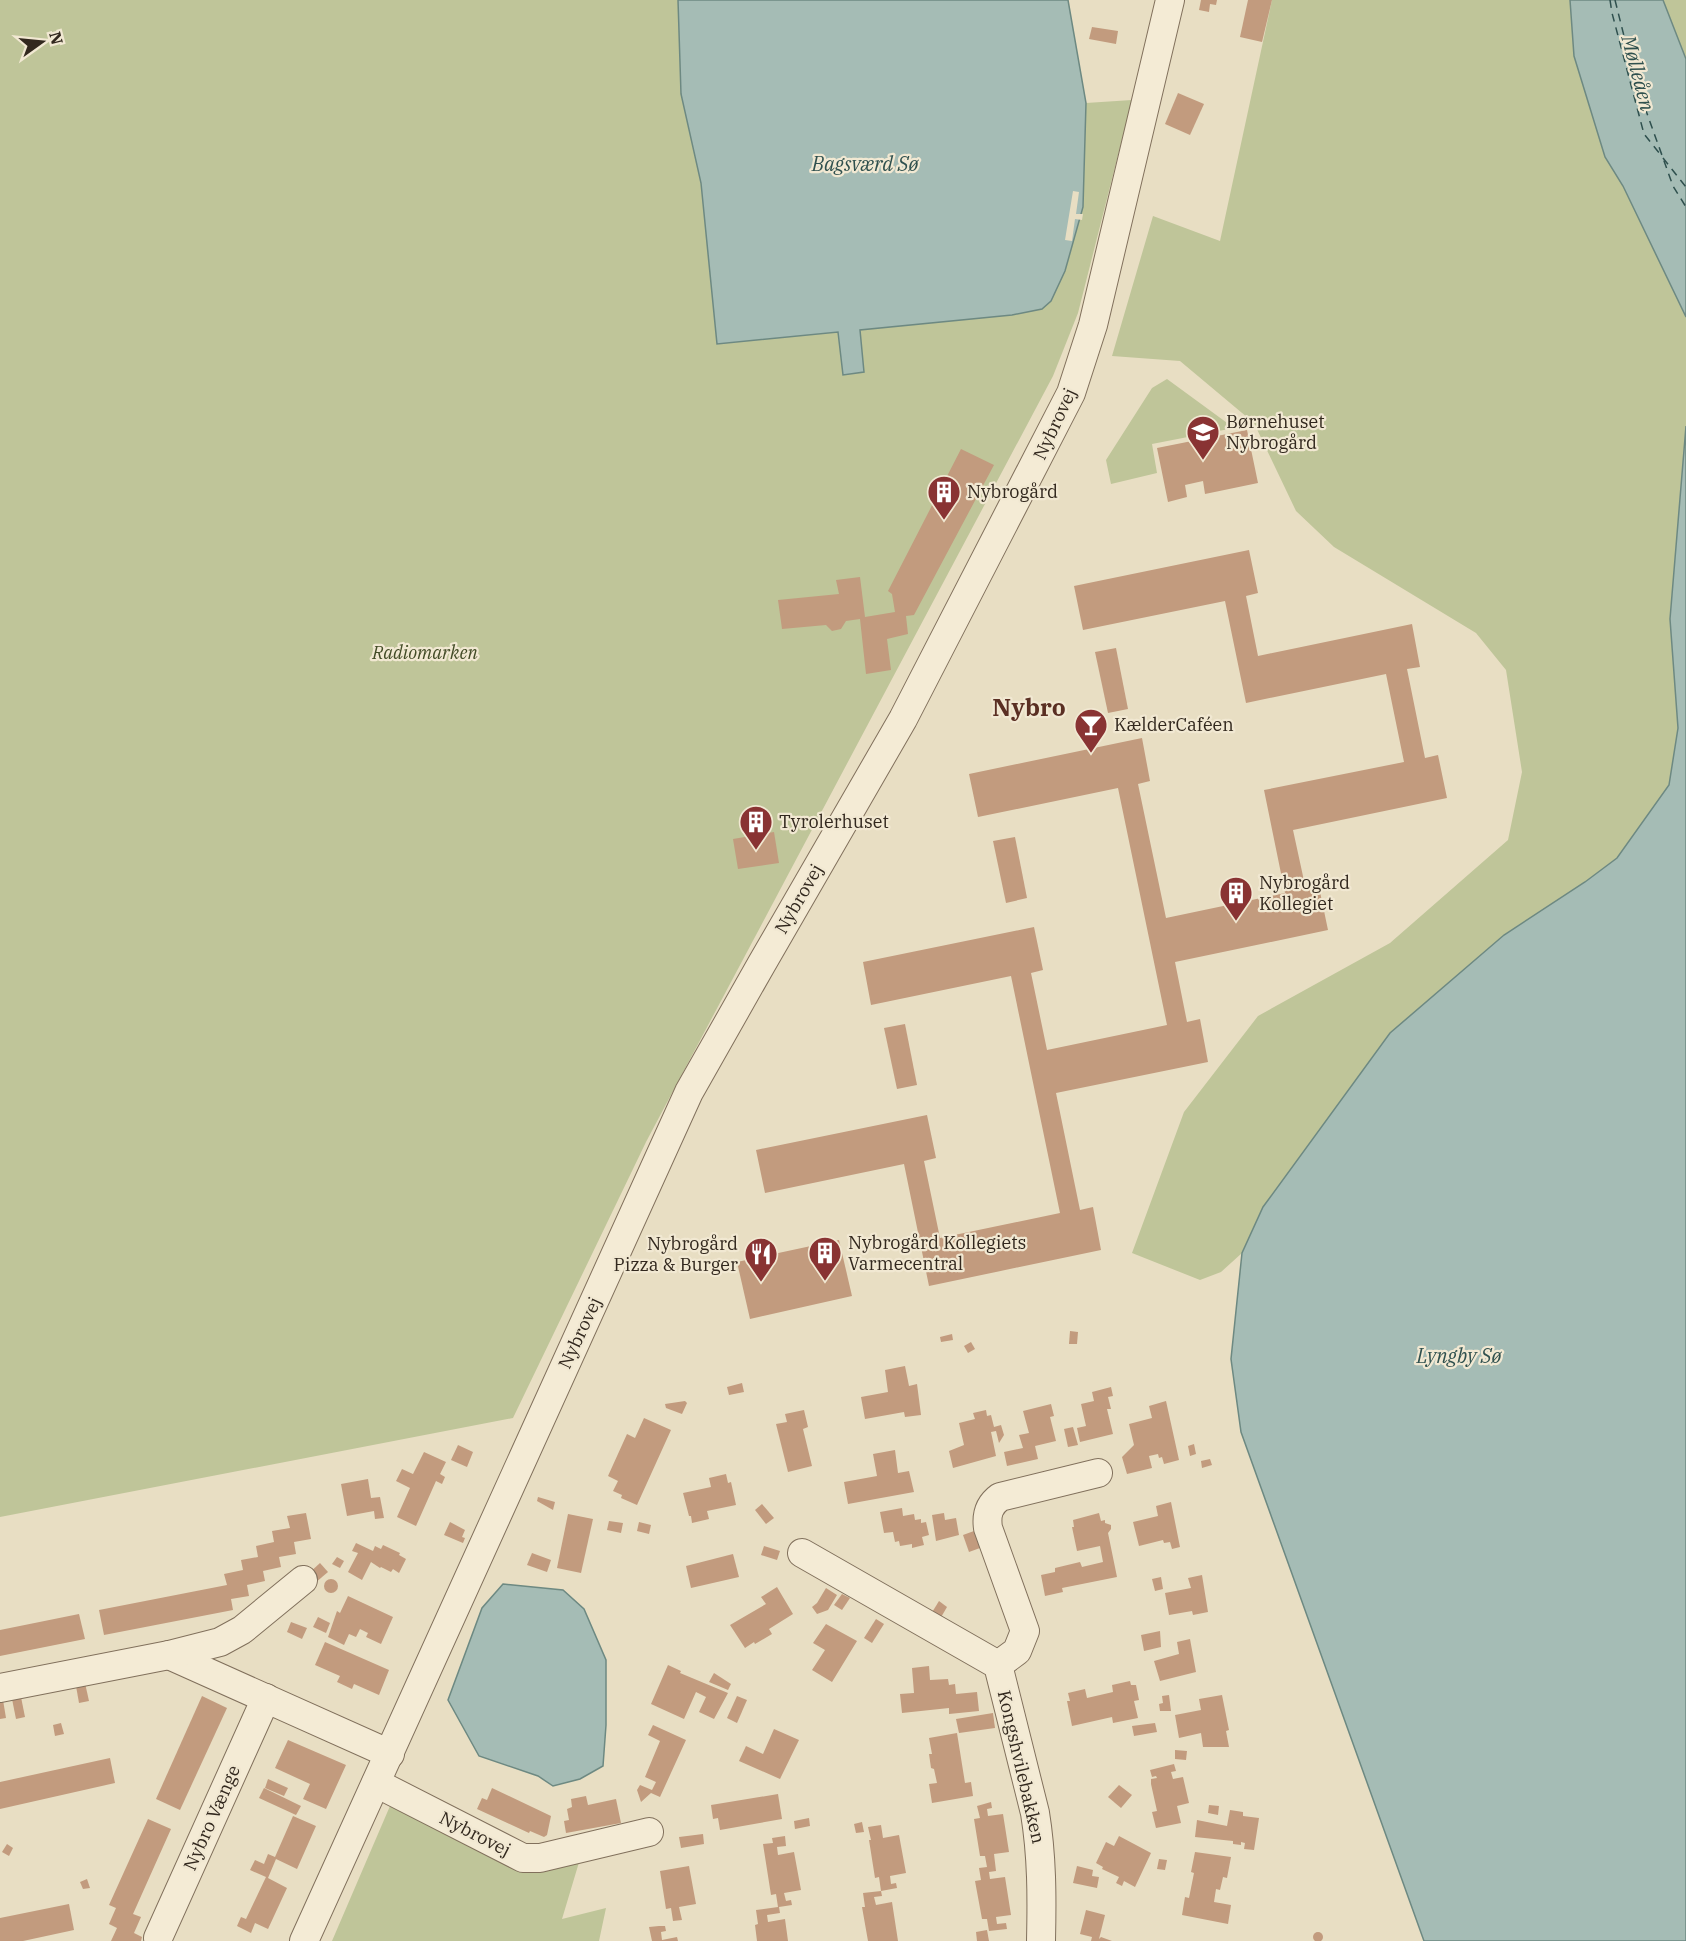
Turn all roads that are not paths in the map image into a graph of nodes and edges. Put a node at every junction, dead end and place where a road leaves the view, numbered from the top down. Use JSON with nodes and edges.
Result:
{"nodes":[{"id":1,"x":1170,"y":0,"type":"edge"},
{"id":2,"x":1098,"y":1473,"type":"dead end"},
{"id":3,"x":802,"y":1553,"type":"dead end"},
{"id":4,"x":303,"y":1580,"type":"dead end"},
{"id":5,"x":169,"y":1655,"type":"junction"},
{"id":6,"x":998,"y":1665,"type":"junction"},
{"id":7,"x":0,"y":1688,"type":"edge"},
{"id":8,"x":266,"y":1698,"type":"junction"},
{"id":9,"x":390,"y":1754,"type":"junction"},
{"id":10,"x":376,"y":1783,"type":"junction"},
{"id":11,"x":649,"y":1832,"type":"dead end"},
{"id":12,"x":158,"y":1938,"type":"dead end"},
{"id":13,"x":304,"y":1941,"type":"edge"},
{"id":14,"x":1041,"y":1941,"type":"edge"}],
"edges":[{"from":1,"to":9,"type":"street","name":"Nybrovej"},
{"from":2,"to":6,"type":"street","name":"Kongshvilebakken"},
{"from":3,"to":6,"type":"street","name":"Kongshvilebakken"},
{"from":4,"to":5,"type":"street"},
{"from":5,"to":7,"type":"street"},
{"from":5,"to":8,"type":"street"},
{"from":6,"to":14,"type":"street","name":"Kongshvilebakken"},
{"from":8,"to":9,"type":"street"},
{"from":8,"to":12,"type":"street","name":"Nybro Vænge"},
{"from":9,"to":10,"type":"street","name":"Nybrovej"},
{"from":10,"to":11,"type":"street","name":"Nybrovej"},
{"from":10,"to":13,"type":"street","name":"Nybrovej"}]}
